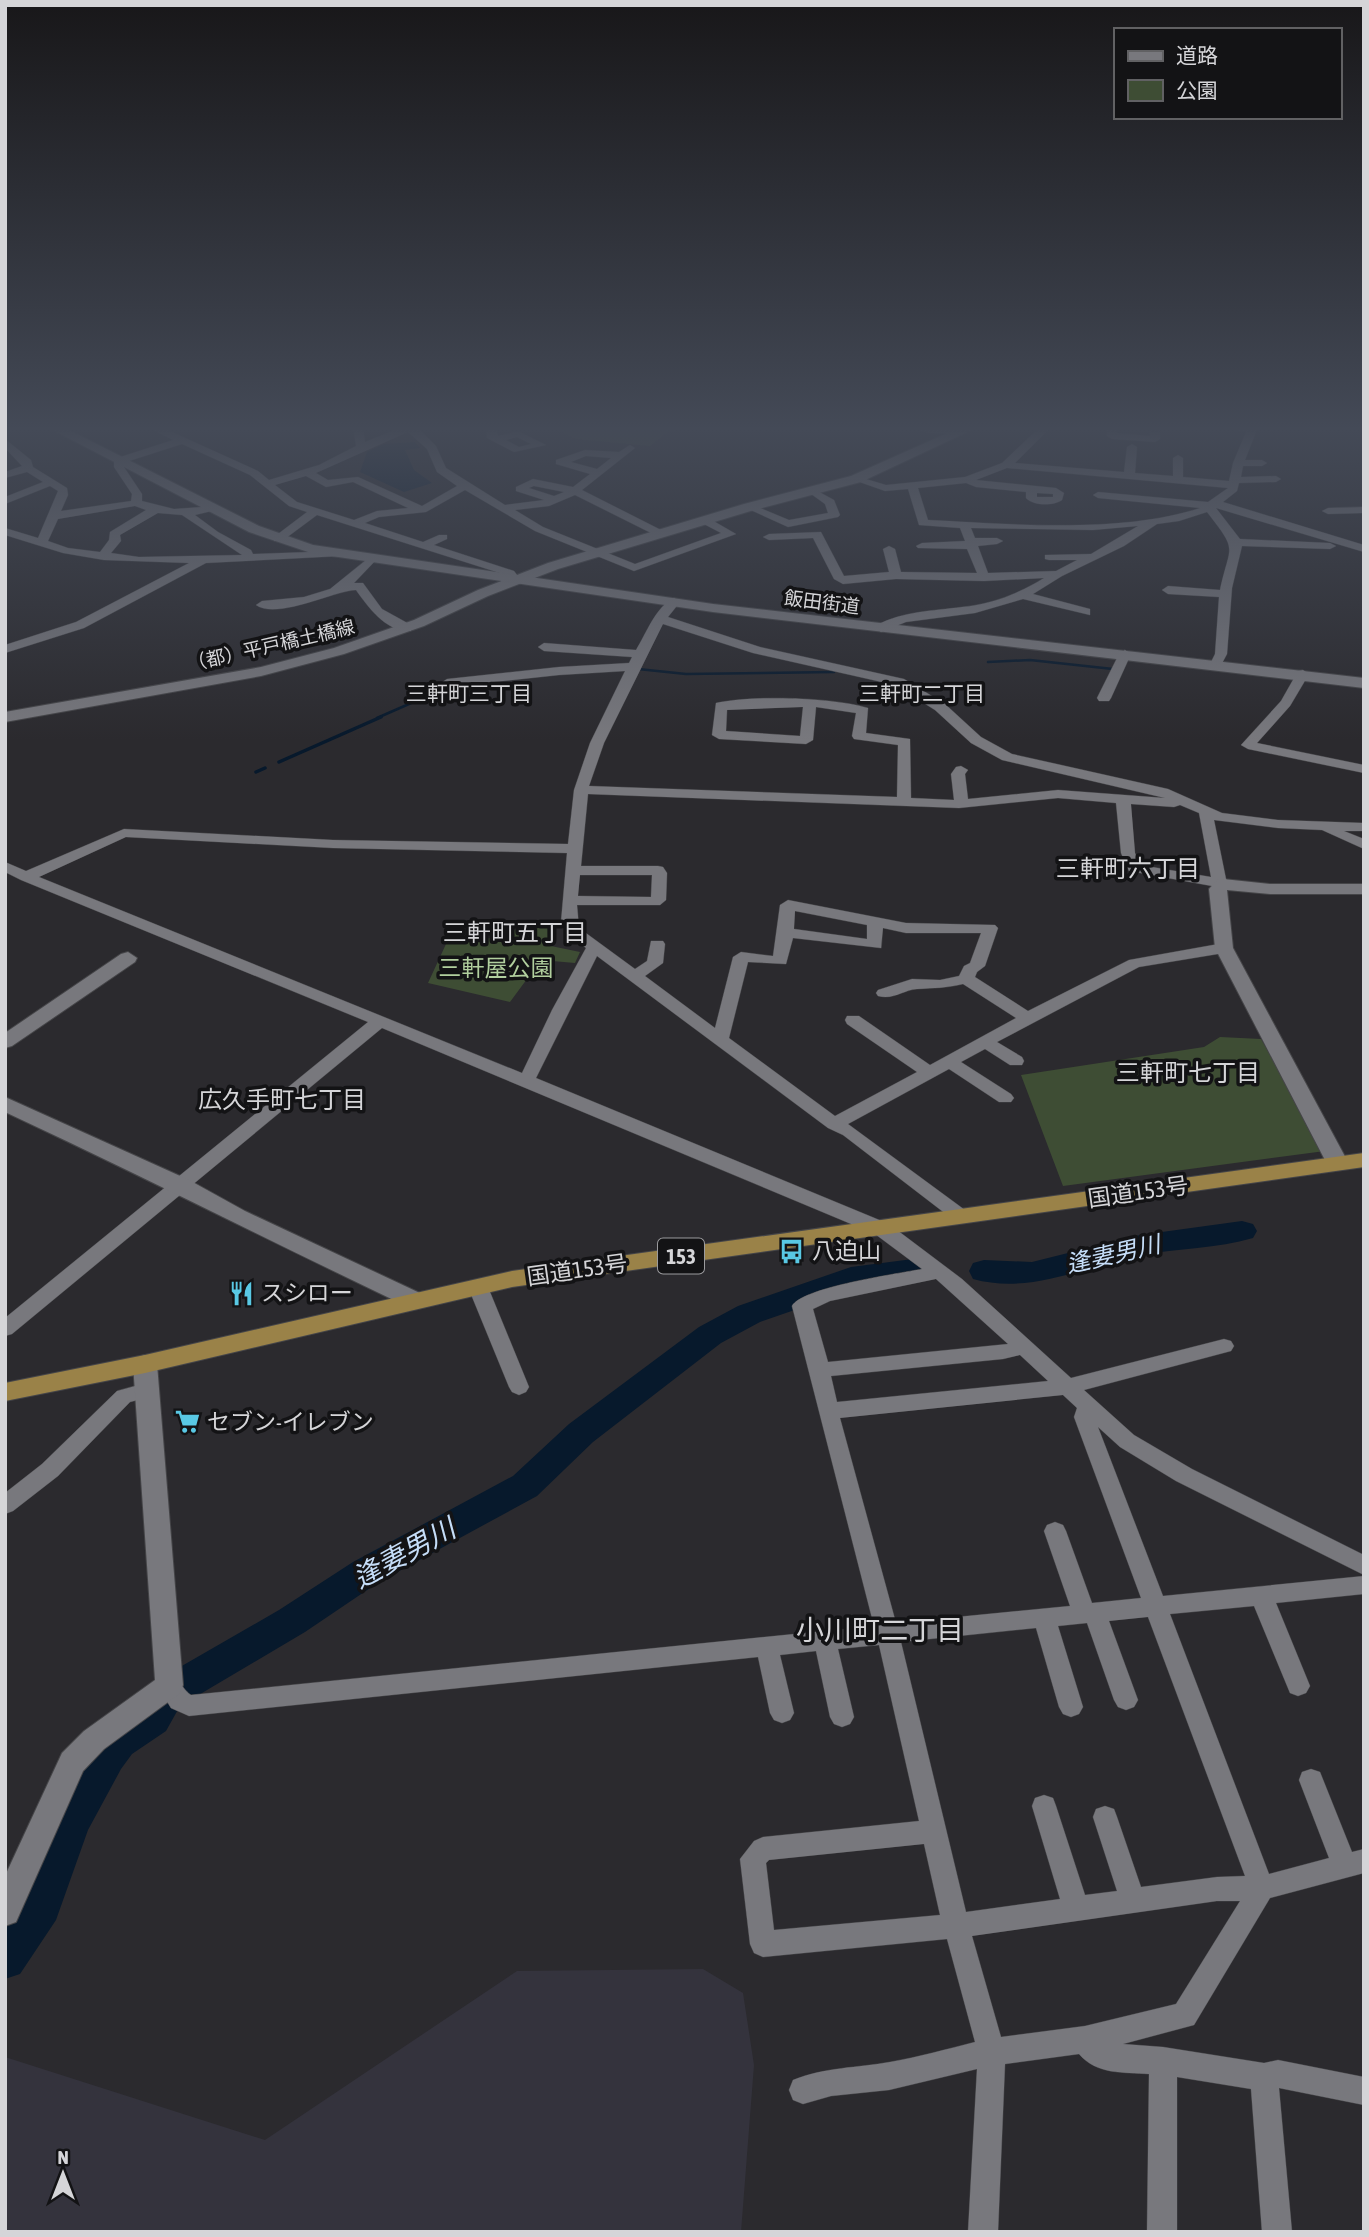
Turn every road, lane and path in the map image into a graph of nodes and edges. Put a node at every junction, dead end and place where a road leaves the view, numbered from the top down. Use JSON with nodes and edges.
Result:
{"nodes":[{"id":1,"x":46,"y":531,"type":"edge"},
{"id":2,"x":118,"y":531,"type":"edge"},
{"id":3,"x":210,"y":531,"type":"edge"},
{"id":4,"x":262,"y":531,"type":"edge"},
{"id":5,"x":288,"y":531,"type":"edge"},
{"id":6,"x":378,"y":531,"type":"edge"},
{"id":7,"x":545,"y":531,"type":"edge"},
{"id":8,"x":656,"y":531,"type":"edge"},
{"id":9,"x":670,"y":531,"type":"edge"},
{"id":10,"x":725,"y":531,"type":"edge"},
{"id":11,"x":967,"y":531,"type":"edge"},
{"id":12,"x":1137,"y":531,"type":"edge"},
{"id":13,"x":1229,"y":531,"type":"edge"},
{"id":14,"x":1300,"y":531,"type":"edge"},
{"id":15,"x":5,"y":532,"type":"edge"},
{"id":16,"x":661,"y":534,"type":"junction"},
{"id":17,"x":443,"y":537,"type":"dead end"},
{"id":18,"x":769,"y":537,"type":"dead end"},
{"id":19,"x":278,"y":539,"type":"junction"},
{"id":20,"x":997,"y":541,"type":"dead end"},
{"id":21,"x":1236,"y":542,"type":"junction"},
{"id":22,"x":972,"y":543,"type":"junction"},
{"id":23,"x":41,"y":544,"type":"junction"},
{"id":24,"x":424,"y":545,"type":"junction"},
{"id":25,"x":922,"y":545,"type":"dead end"},
{"id":26,"x":1333,"y":546,"type":"dead end"},
{"id":27,"x":889,"y":549,"type":"dead end"},
{"id":28,"x":1364,"y":549,"type":"edge"},
{"id":29,"x":598,"y":552,"type":"junction"},
{"id":30,"x":337,"y":554,"type":"junction"},
{"id":31,"x":104,"y":557,"type":"junction"},
{"id":32,"x":1049,"y":557,"type":"dead end"},
{"id":33,"x":1095,"y":557,"type":"junction"},
{"id":34,"x":248,"y":558,"type":"junction"},
{"id":35,"x":371,"y":559,"type":"junction"},
{"id":36,"x":204,"y":560,"type":"junction"},
{"id":37,"x":1058,"y":574,"type":"junction"},
{"id":38,"x":896,"y":575,"type":"junction"},
{"id":39,"x":984,"y":577,"type":"junction"},
{"id":40,"x":515,"y":580,"type":"junction"},
{"id":41,"x":343,"y":587,"type":"junction"},
{"id":42,"x":1168,"y":590,"type":"dead end"},
{"id":43,"x":1227,"y":594,"type":"junction"},
{"id":44,"x":1025,"y":596,"type":"junction"},
{"id":45,"x":674,"y":603,"type":"junction"},
{"id":46,"x":262,"y":605,"type":"dead end"},
{"id":47,"x":1086,"y":612,"type":"dead end"},
{"id":48,"x":660,"y":619,"type":"junction"},
{"id":49,"x":407,"y":628,"type":"junction"},
{"id":50,"x":881,"y":628,"type":"junction"},
{"id":51,"x":544,"y":647,"type":"dead end"},
{"id":52,"x":5,"y":649,"type":"edge"},
{"id":53,"x":1125,"y":654,"type":"junction"},
{"id":54,"x":637,"y":661,"type":"junction"},
{"id":55,"x":1216,"y":664,"type":"junction"},
{"id":56,"x":1303,"y":674,"type":"junction"},
{"id":57,"x":1364,"y":682,"type":"edge"},
{"id":58,"x":447,"y":683,"type":"dead end"},
{"id":59,"x":1104,"y":698,"type":"dead end"},
{"id":60,"x":810,"y":705,"type":"junction"},
{"id":61,"x":5,"y":717,"type":"edge"},
{"id":62,"x":1364,"y":769,"type":"edge"},
{"id":63,"x":961,"y":770,"type":"dead end"},
{"id":64,"x":581,"y":790,"type":"junction"},
{"id":65,"x":1123,"y":799,"type":"junction"},
{"id":66,"x":904,"y":801,"type":"junction"},
{"id":67,"x":961,"y":804,"type":"junction"},
{"id":68,"x":1188,"y":804,"type":"junction"},
{"id":69,"x":1206,"y":814,"type":"junction"},
{"id":70,"x":1322,"y":825,"type":"junction"},
{"id":71,"x":1364,"y":827,"type":"edge"},
{"id":72,"x":1364,"y":845,"type":"edge"},
{"id":73,"x":576,"y":849,"type":"junction"},
{"id":74,"x":5,"y":866,"type":"edge"},
{"id":75,"x":573,"y":871,"type":"junction"},
{"id":76,"x":26,"y":877,"type":"junction"},
{"id":77,"x":1223,"y":884,"type":"junction"},
{"id":78,"x":1364,"y":889,"type":"edge"},
{"id":79,"x":571,"y":900,"type":"junction"},
{"id":80,"x":875,"y":922,"type":"junction"},
{"id":81,"x":786,"y":932,"type":"junction"},
{"id":82,"x":657,"y":944,"type":"dead end"},
{"id":83,"x":594,"y":948,"type":"junction"},
{"id":84,"x":1224,"y":948,"type":"junction"},
{"id":85,"x":128,"y":958,"type":"dead end"},
{"id":86,"x":634,"y":976,"type":"junction"},
{"id":87,"x":966,"y":979,"type":"junction"},
{"id":88,"x":884,"y":993,"type":"dead end"},
{"id":89,"x":1026,"y":1017,"type":"junction"},
{"id":90,"x":853,"y":1020,"type":"dead end"},
{"id":91,"x":379,"y":1023,"type":"junction"},
{"id":92,"x":720,"y":1040,"type":"junction"},
{"id":93,"x":984,"y":1041,"type":"junction"},
{"id":94,"x":5,"y":1042,"type":"edge"},
{"id":95,"x":949,"y":1060,"type":"junction"},
{"id":96,"x":1016,"y":1061,"type":"dead end"},
{"id":97,"x":929,"y":1072,"type":"junction"},
{"id":98,"x":526,"y":1082,"type":"junction"},
{"id":99,"x":1005,"y":1098,"type":"dead end"},
{"id":100,"x":5,"y":1104,"type":"edge"},
{"id":101,"x":834,"y":1124,"type":"junction"},
{"id":102,"x":1364,"y":1160,"type":"edge"},
{"id":103,"x":1338,"y":1164,"type":"junction"},
{"id":104,"x":181,"y":1185,"type":"junction"},
{"id":105,"x":962,"y":1217,"type":"junction"},
{"id":106,"x":882,"y":1228,"type":"junction"},
{"id":107,"x":939,"y":1272,"type":"junction"},
{"id":108,"x":478,"y":1287,"type":"junction"},
{"id":109,"x":414,"y":1300,"type":"junction"},
{"id":110,"x":5,"y":1329,"type":"edge"},
{"id":111,"x":1224,"y":1346,"type":"dead end"},
{"id":112,"x":1023,"y":1348,"type":"junction"},
{"id":113,"x":145,"y":1363,"type":"junction"},
{"id":114,"x":820,"y":1370,"type":"junction"},
{"id":115,"x":519,"y":1387,"type":"dead end"},
{"id":116,"x":1066,"y":1387,"type":"junction"},
{"id":117,"x":146,"y":1391,"type":"junction"},
{"id":118,"x":5,"y":1392,"type":"edge"},
{"id":119,"x":1088,"y":1407,"type":"junction"},
{"id":120,"x":829,"y":1411,"type":"junction"},
{"id":121,"x":5,"y":1505,"type":"edge"},
{"id":122,"x":1055,"y":1531,"type":"dead end"},
{"id":123,"x":1364,"y":1566,"type":"edge"},
{"id":124,"x":1364,"y":1585,"type":"edge"},
{"id":125,"x":1261,"y":1595,"type":"junction"},
{"id":126,"x":1154,"y":1605,"type":"junction"},
{"id":127,"x":1089,"y":1612,"type":"junction"},
{"id":128,"x":1044,"y":1618,"type":"junction"},
{"id":129,"x":888,"y":1635,"type":"junction"},
{"id":130,"x":825,"y":1641,"type":"junction"},
{"id":131,"x":767,"y":1647,"type":"junction"},
{"id":132,"x":1298,"y":1686,"type":"dead end"},
{"id":133,"x":179,"y":1696,"type":"junction"},
{"id":134,"x":1126,"y":1700,"type":"dead end"},
{"id":135,"x":1071,"y":1707,"type":"dead end"},
{"id":136,"x":782,"y":1713,"type":"dead end"},
{"id":137,"x":842,"y":1717,"type":"dead end"},
{"id":138,"x":1311,"y":1780,"type":"dead end"},
{"id":139,"x":1044,"y":1806,"type":"dead end"},
{"id":140,"x":1105,"y":1818,"type":"dead end"},
{"id":141,"x":934,"y":1831,"type":"junction"},
{"id":142,"x":1354,"y":1864,"type":"edge"},
{"id":143,"x":1262,"y":1888,"type":"junction"},
{"id":144,"x":1133,"y":1901,"type":"junction"},
{"id":145,"x":1076,"y":1909,"type":"junction"},
{"id":146,"x":5,"y":1911,"type":"edge"},
{"id":147,"x":956,"y":1926,"type":"junction"},
{"id":148,"x":1085,"y":2040,"type":"junction"},
{"id":149,"x":992,"y":2052,"type":"junction"},
{"id":150,"x":1163,"y":2061,"type":"junction"},
{"id":151,"x":1264,"y":2077,"type":"junction"},
{"id":152,"x":803,"y":2090,"type":"dead end"},
{"id":153,"x":1364,"y":2091,"type":"edge"},
{"id":154,"x":983,"y":2232,"type":"edge"},
{"id":155,"x":1162,"y":2232,"type":"edge"},
{"id":156,"x":1277,"y":2232,"type":"edge"}],
"edges":[{"from":1,"to":23,"type":"street"},
{"from":2,"to":31,"type":"street"},
{"from":3,"to":34,"type":"street"},
{"from":4,"to":19,"type":"street","name":"飯田街道"},
{"from":5,"to":19,"type":"street"},
{"from":6,"to":24,"type":"street"},
{"from":7,"to":29,"type":"street"},
{"from":8,"to":16,"type":"street"},
{"from":9,"to":16,"type":"street","name":"（都）平戸橋土橋線"},
{"from":10,"to":29,"type":"street"},
{"from":11,"to":22,"type":"street"},
{"from":12,"to":33,"type":"street"},
{"from":13,"to":21,"type":"street"},
{"from":14,"to":28,"type":"street"},
{"from":15,"to":23,"type":"street"},
{"from":16,"to":29,"type":"street","name":"（都）平戸橋土橋線"},
{"from":17,"to":24,"type":"street"},
{"from":18,"to":38,"type":"street"},
{"from":19,"to":30,"type":"street","name":"飯田街道"},
{"from":20,"to":22,"type":"street"},
{"from":21,"to":26,"type":"street"},
{"from":21,"to":43,"type":"street"},
{"from":22,"to":25,"type":"street"},
{"from":22,"to":39,"type":"street"},
{"from":23,"to":31,"type":"street"},
{"from":24,"to":40,"type":"street"},
{"from":27,"to":38,"type":"street"},
{"from":29,"to":40,"type":"street","name":"（都）平戸橋土橋線"},
{"from":30,"to":34,"type":"street"},
{"from":30,"to":35,"type":"street","name":"飯田街道"},
{"from":31,"to":36,"type":"street"},
{"from":32,"to":33,"type":"street"},
{"from":33,"to":37,"type":"street"},
{"from":34,"to":36,"type":"street"},
{"from":35,"to":40,"type":"street","name":"飯田街道"},
{"from":35,"to":41,"type":"street"},
{"from":36,"to":52,"type":"street"},
{"from":37,"to":39,"type":"street"},
{"from":37,"to":44,"type":"street"},
{"from":38,"to":39,"type":"street"},
{"from":40,"to":45,"type":"street","name":"飯田街道"},
{"from":40,"to":49,"type":"street","name":"（都）平戸橋土橋線"},
{"from":41,"to":46,"type":"street"},
{"from":41,"to":49,"type":"street"},
{"from":42,"to":43,"type":"street"},
{"from":43,"to":55,"type":"street"},
{"from":44,"to":47,"type":"street"},
{"from":44,"to":50,"type":"street"},
{"from":45,"to":48,"type":"street"},
{"from":45,"to":50,"type":"street","name":"飯田街道"},
{"from":48,"to":54,"type":"street"},
{"from":48,"to":68,"type":"street"},
{"from":49,"to":61,"type":"street","name":"（都）平戸橋土橋線"},
{"from":50,"to":53,"type":"street","name":"飯田街道"},
{"from":51,"to":54,"type":"street"},
{"from":53,"to":55,"type":"street","name":"飯田街道"},
{"from":53,"to":59,"type":"street"},
{"from":54,"to":58,"type":"street"},
{"from":54,"to":64,"type":"street"},
{"from":55,"to":56,"type":"street","name":"飯田街道"},
{"from":56,"to":57,"type":"street","name":"飯田街道"},
{"from":56,"to":62,"type":"street"},
{"from":60,"to":60,"type":"street"},
{"from":60,"to":66,"type":"street"},
{"from":63,"to":67,"type":"street"},
{"from":64,"to":66,"type":"street"},
{"from":64,"to":73,"type":"street"},
{"from":65,"to":67,"type":"street"},
{"from":65,"to":68,"type":"street"},
{"from":65,"to":77,"type":"street"},
{"from":66,"to":67,"type":"street"},
{"from":68,"to":69,"type":"street"},
{"from":69,"to":70,"type":"street"},
{"from":69,"to":77,"type":"street"},
{"from":70,"to":71,"type":"street"},
{"from":70,"to":72,"type":"street"},
{"from":73,"to":75,"type":"street"},
{"from":73,"to":76,"type":"street"},
{"from":74,"to":76,"type":"street"},
{"from":75,"to":79,"type":"street"},
{"from":75,"to":79,"type":"street"},
{"from":76,"to":91,"type":"street"},
{"from":77,"to":78,"type":"street"},
{"from":77,"to":84,"type":"street"},
{"from":79,"to":83,"type":"street"},
{"from":80,"to":81,"type":"street"},
{"from":80,"to":81,"type":"street"},
{"from":80,"to":87,"type":"street"},
{"from":81,"to":92,"type":"street"},
{"from":82,"to":86,"type":"street"},
{"from":83,"to":86,"type":"street"},
{"from":83,"to":98,"type":"street"},
{"from":84,"to":89,"type":"street"},
{"from":84,"to":103,"type":"street"},
{"from":85,"to":94,"type":"street"},
{"from":86,"to":92,"type":"street"},
{"from":87,"to":88,"type":"street"},
{"from":87,"to":89,"type":"street"},
{"from":89,"to":93,"type":"street"},
{"from":90,"to":97,"type":"street"},
{"from":91,"to":98,"type":"street"},
{"from":91,"to":104,"type":"street"},
{"from":92,"to":101,"type":"street"},
{"from":93,"to":95,"type":"street"},
{"from":93,"to":96,"type":"street"},
{"from":95,"to":97,"type":"street"},
{"from":95,"to":99,"type":"street"},
{"from":97,"to":101,"type":"street"},
{"from":98,"to":106,"type":"street"},
{"from":100,"to":104,"type":"street"},
{"from":101,"to":105,"type":"street"},
{"from":102,"to":103,"type":"highway","name":"国道153号","number":"153"},
{"from":103,"to":105,"type":"highway","name":"国道153号","number":"153"},
{"from":104,"to":109,"type":"street"},
{"from":104,"to":110,"type":"street"},
{"from":105,"to":106,"type":"highway","name":"国道153号","number":"153"},
{"from":106,"to":107,"type":"street"},
{"from":106,"to":108,"type":"highway","name":"国道153号","number":"153"},
{"from":107,"to":112,"type":"street"},
{"from":107,"to":114,"type":"street"},
{"from":108,"to":109,"type":"highway","name":"国道153号","number":"153"},
{"from":108,"to":115,"type":"street"},
{"from":109,"to":113,"type":"highway","name":"国道153号","number":"153"},
{"from":111,"to":116,"type":"street"},
{"from":112,"to":114,"type":"street"},
{"from":112,"to":116,"type":"street"},
{"from":113,"to":117,"type":"street"},
{"from":113,"to":118,"type":"highway","name":"国道153号","number":"153"},
{"from":114,"to":120,"type":"street"},
{"from":116,"to":119,"type":"street"},
{"from":116,"to":120,"type":"street"},
{"from":117,"to":121,"type":"street"},
{"from":117,"to":133,"type":"street"},
{"from":119,"to":123,"type":"street"},
{"from":119,"to":126,"type":"street"},
{"from":120,"to":129,"type":"street"},
{"from":122,"to":127,"type":"street"},
{"from":124,"to":125,"type":"street"},
{"from":125,"to":126,"type":"street"},
{"from":125,"to":132,"type":"street"},
{"from":126,"to":127,"type":"street"},
{"from":126,"to":143,"type":"street"},
{"from":127,"to":128,"type":"street"},
{"from":127,"to":134,"type":"street"},
{"from":128,"to":129,"type":"street"},
{"from":128,"to":135,"type":"street"},
{"from":129,"to":130,"type":"street"},
{"from":129,"to":141,"type":"street"},
{"from":130,"to":131,"type":"street"},
{"from":130,"to":137,"type":"street"},
{"from":131,"to":133,"type":"street"},
{"from":131,"to":136,"type":"street"},
{"from":133,"to":146,"type":"street"},
{"from":138,"to":142,"type":"street"},
{"from":139,"to":145,"type":"street"},
{"from":140,"to":144,"type":"street"},
{"from":141,"to":147,"type":"street"},
{"from":141,"to":147,"type":"street"},
{"from":142,"to":143,"type":"street"},
{"from":143,"to":144,"type":"street"},
{"from":143,"to":148,"type":"street"},
{"from":144,"to":145,"type":"street"},
{"from":145,"to":147,"type":"street"},
{"from":147,"to":149,"type":"street"},
{"from":148,"to":149,"type":"street"},
{"from":148,"to":150,"type":"street"},
{"from":149,"to":152,"type":"street"},
{"from":149,"to":154,"type":"street"},
{"from":150,"to":151,"type":"street"},
{"from":150,"to":155,"type":"street"},
{"from":151,"to":153,"type":"street"},
{"from":151,"to":156,"type":"street"}]}
